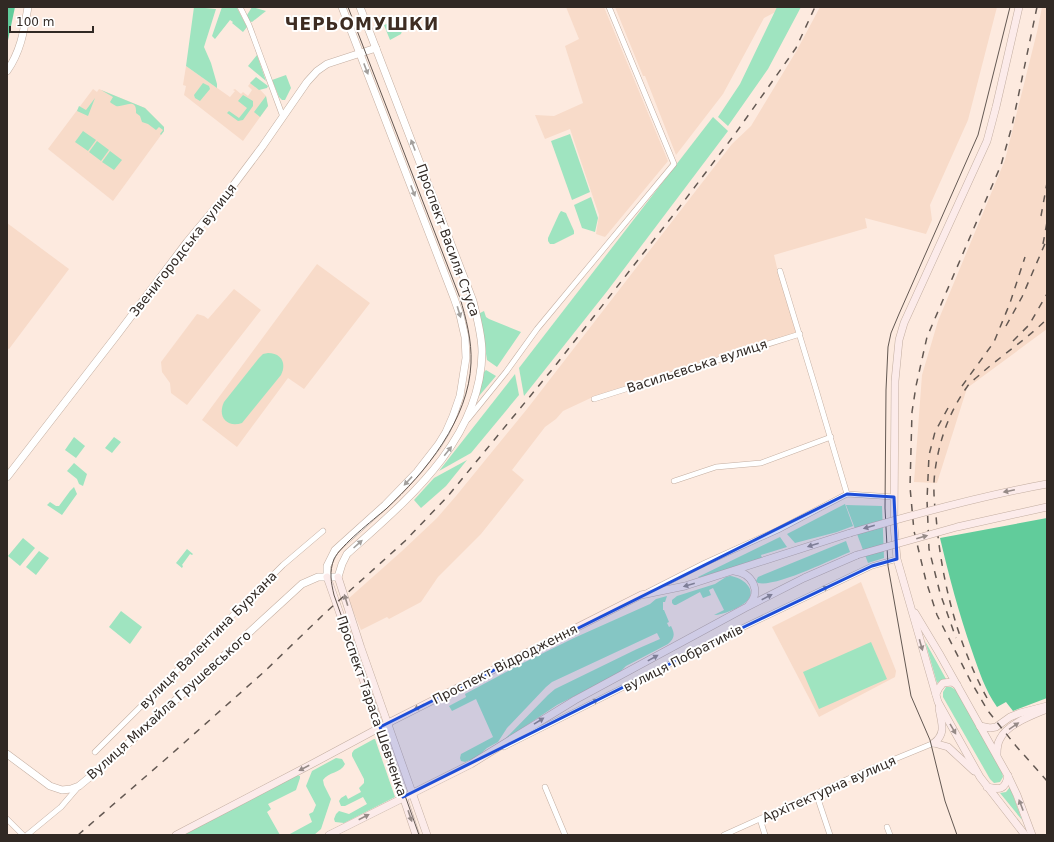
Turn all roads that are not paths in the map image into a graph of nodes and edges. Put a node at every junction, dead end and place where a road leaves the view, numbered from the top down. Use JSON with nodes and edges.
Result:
{"nodes":[{"id":1,"x":28,"y":7,"type":"edge"},
{"id":2,"x":240,"y":7,"type":"edge"},
{"id":3,"x":342,"y":7,"type":"edge"},
{"id":4,"x":360,"y":7,"type":"edge"},
{"id":5,"x":609,"y":7,"type":"edge"},
{"id":6,"x":1019,"y":7,"type":"edge"},
{"id":7,"x":376,"y":48,"type":"junction"},
{"id":8,"x":360,"y":53,"type":"junction"},
{"id":9,"x":7,"y":71,"type":"edge"},
{"id":10,"x":283,"y":117,"type":"junction"},
{"id":11,"x":780,"y":271,"type":"dead end"},
{"id":12,"x":800,"y":334,"type":"junction"},
{"id":13,"x":594,"y":399,"type":"dead end"},
{"id":14,"x":464,"y":424,"type":"junction"},
{"id":15,"x":831,"y":437,"type":"junction"},
{"id":16,"x":7,"y":478,"type":"edge"},
{"id":17,"x":674,"y":481,"type":"dead end"},
{"id":18,"x":1047,"y":484,"type":"edge"},
{"id":19,"x":847,"y":494,"type":"junction"},
{"id":20,"x":894,"y":497,"type":"junction"},
{"id":21,"x":1047,"y":507,"type":"edge"},
{"id":22,"x":323,"y":531,"type":"dead end"},
{"id":23,"x":897,"y":559,"type":"junction"},
{"id":24,"x":734,"y":571,"type":"junction"},
{"id":25,"x":327,"y":577,"type":"junction"},
{"id":26,"x":338,"y":577,"type":"junction"},
{"id":27,"x":641,"y":595,"type":"junction"},
{"id":28,"x":912,"y":607,"type":"junction"},
{"id":29,"x":745,"y":608,"type":"junction"},
{"id":30,"x":957,"y":685,"type":"junction"},
{"id":31,"x":937,"y":698,"type":"junction"},
{"id":32,"x":1047,"y":706,"type":"edge"},
{"id":33,"x":1047,"y":709,"type":"edge"},
{"id":34,"x":388,"y":723,"type":"junction"},
{"id":35,"x":980,"y":726,"type":"junction"},
{"id":36,"x":380,"y":727,"type":"junction"},
{"id":37,"x":934,"y":743,"type":"junction"},
{"id":38,"x":95,"y":752,"type":"dead end"},
{"id":39,"x":7,"y":754,"type":"edge"},
{"id":40,"x":998,"y":756,"type":"junction"},
{"id":41,"x":471,"y":764,"type":"junction"},
{"id":42,"x":1008,"y":776,"type":"junction"},
{"id":43,"x":980,"y":777,"type":"junction"},
{"id":44,"x":79,"y":786,"type":"junction"},
{"id":45,"x":545,"y":787,"type":"dead end"},
{"id":46,"x":987,"y":787,"type":"junction"},
{"id":47,"x":412,"y":792,"type":"junction"},
{"id":48,"x":816,"y":793,"type":"junction"},
{"id":49,"x":403,"y":797,"type":"junction"},
{"id":50,"x":7,"y":819,"type":"edge"},
{"id":51,"x":760,"y":819,"type":"junction"},
{"id":52,"x":887,"y":827,"type":"dead end"},
{"id":53,"x":23,"y":835,"type":"edge"},
{"id":54,"x":27,"y":835,"type":"edge"},
{"id":55,"x":176,"y":835,"type":"edge"},
{"id":56,"x":329,"y":835,"type":"edge"},
{"id":57,"x":416,"y":835,"type":"edge"},
{"id":58,"x":427,"y":835,"type":"edge"},
{"id":59,"x":565,"y":835,"type":"edge"},
{"id":60,"x":724,"y":835,"type":"edge"},
{"id":61,"x":765,"y":835,"type":"edge"},
{"id":62,"x":830,"y":835,"type":"edge"},
{"id":63,"x":890,"y":835,"type":"edge"},
{"id":64,"x":1025,"y":835,"type":"edge"},
{"id":65,"x":1032,"y":835,"type":"edge"}],
"edges":[{"from":1,"to":9,"type":"street"},
{"from":2,"to":10,"type":"street"},
{"from":3,"to":8,"type":"street","name":"Проспект Василя Стуса"},
{"from":4,"to":7,"type":"street","name":"Проспект Василя Стуса"},
{"from":5,"to":14,"type":"street"},
{"from":6,"to":20,"type":"main road"},
{"from":7,"to":8,"type":"street","name":"Звенигородська вулиця"},
{"from":14,"to":7,"type":"street","name":"Проспект Василя Стуса","one_way":true},
{"from":8,"to":10,"type":"street","name":"Звенигородська вулиця"},
{"from":8,"to":25,"type":"street","name":"Проспект Василя Стуса","one_way":true},
{"from":10,"to":16,"type":"street","name":"Звенигородська вулиця"},
{"from":11,"to":12,"type":"street"},
{"from":12,"to":13,"type":"street","name":"Васильєвська вулиця"},
{"from":12,"to":15,"type":"street"},
{"from":26,"to":14,"type":"street","name":"Проспект Василя Стуса","one_way":true},
{"from":15,"to":17,"type":"street"},
{"from":15,"to":19,"type":"street"},
{"from":18,"to":24,"type":"main road","name":"Проспект Відродження","one_way":true,"bridge":true},
{"from":19,"to":20,"type":"street"},
{"from":19,"to":27,"type":"street"},
{"from":20,"to":23,"type":"main road"},
{"from":29,"to":21,"type":"main road","one_way":true,"bridge":true},
{"from":22,"to":38,"type":"street","name":"вулиця Валентина Бурхана"},
{"from":23,"to":28,"type":"main road"},
{"from":41,"to":23,"type":"street","name":"вулиця Побратимів","one_way":true},
{"from":24,"to":27,"type":"main road","name":"Проспект Відродження","one_way":true},
{"from":24,"to":29,"type":"main road"},
{"from":25,"to":26,"type":"street"},
{"from":25,"to":36,"type":"main road","name":"Проспект Тараса Шевченка"},
{"from":25,"to":44,"type":"street","name":"Вулиця Михайла Грушевського"},
{"from":34,"to":26,"type":"main road","name":"Проспект Тараса Шевченка","one_way":true},
{"from":27,"to":34,"type":"main road","name":"Проспект Відродження","one_way":true},
{"from":28,"to":30,"type":"main road"},
{"from":28,"to":31,"type":"main road","one_way":true},
{"from":41,"to":29,"type":"main road","one_way":true},
{"from":30,"to":31,"type":"main road"},
{"from":30,"to":35,"type":"main road"},
{"from":31,"to":37,"type":"main road"},
{"from":31,"to":43,"type":"main road","one_way":true},
{"from":32,"to":35,"type":"main road"},
{"from":40,"to":33,"type":"main road","one_way":true},
{"from":34,"to":36,"type":"main road","name":"Проспект Відродження"},
{"from":34,"to":47,"type":"main road","name":"Проспект Тараса Шевченка"},
{"from":35,"to":40,"type":"main road"},
{"from":36,"to":49,"type":"main road","name":"Проспект Тараса Шевченка"},
{"from":36,"to":55,"type":"main road","name":"Проспект Відродження","one_way":true},
{"from":37,"to":43,"type":"main road"},
{"from":37,"to":48,"type":"street","name":"Архітектурна вулиця"},
{"from":39,"to":44,"type":"street","name":"Вулиця Михайла Грушевського"},
{"from":40,"to":42,"type":"main road"},
{"from":41,"to":47,"type":"main road"},
{"from":42,"to":46,"type":"main road"},
{"from":65,"to":42,"type":"main road","one_way":true},
{"from":43,"to":46,"type":"main road"},
{"from":44,"to":54,"type":"street"},
{"from":45,"to":59,"type":"street"},
{"from":46,"to":64,"type":"main road"},
{"from":47,"to":49,"type":"main road"},
{"from":47,"to":58,"type":"main road","name":"Проспект Тараса Шевченка"},
{"from":48,"to":51,"type":"street","name":"Архітектурна вулиця"},
{"from":48,"to":62,"type":"street"},
{"from":56,"to":49,"type":"main road","one_way":true},
{"from":49,"to":57,"type":"main road","name":"Проспект Тараса Шевченка","one_way":true},
{"from":50,"to":53,"type":"street"},
{"from":51,"to":60,"type":"street","name":"Архітектурна вулиця"},
{"from":51,"to":61,"type":"street"},
{"from":52,"to":63,"type":"street"}]}
